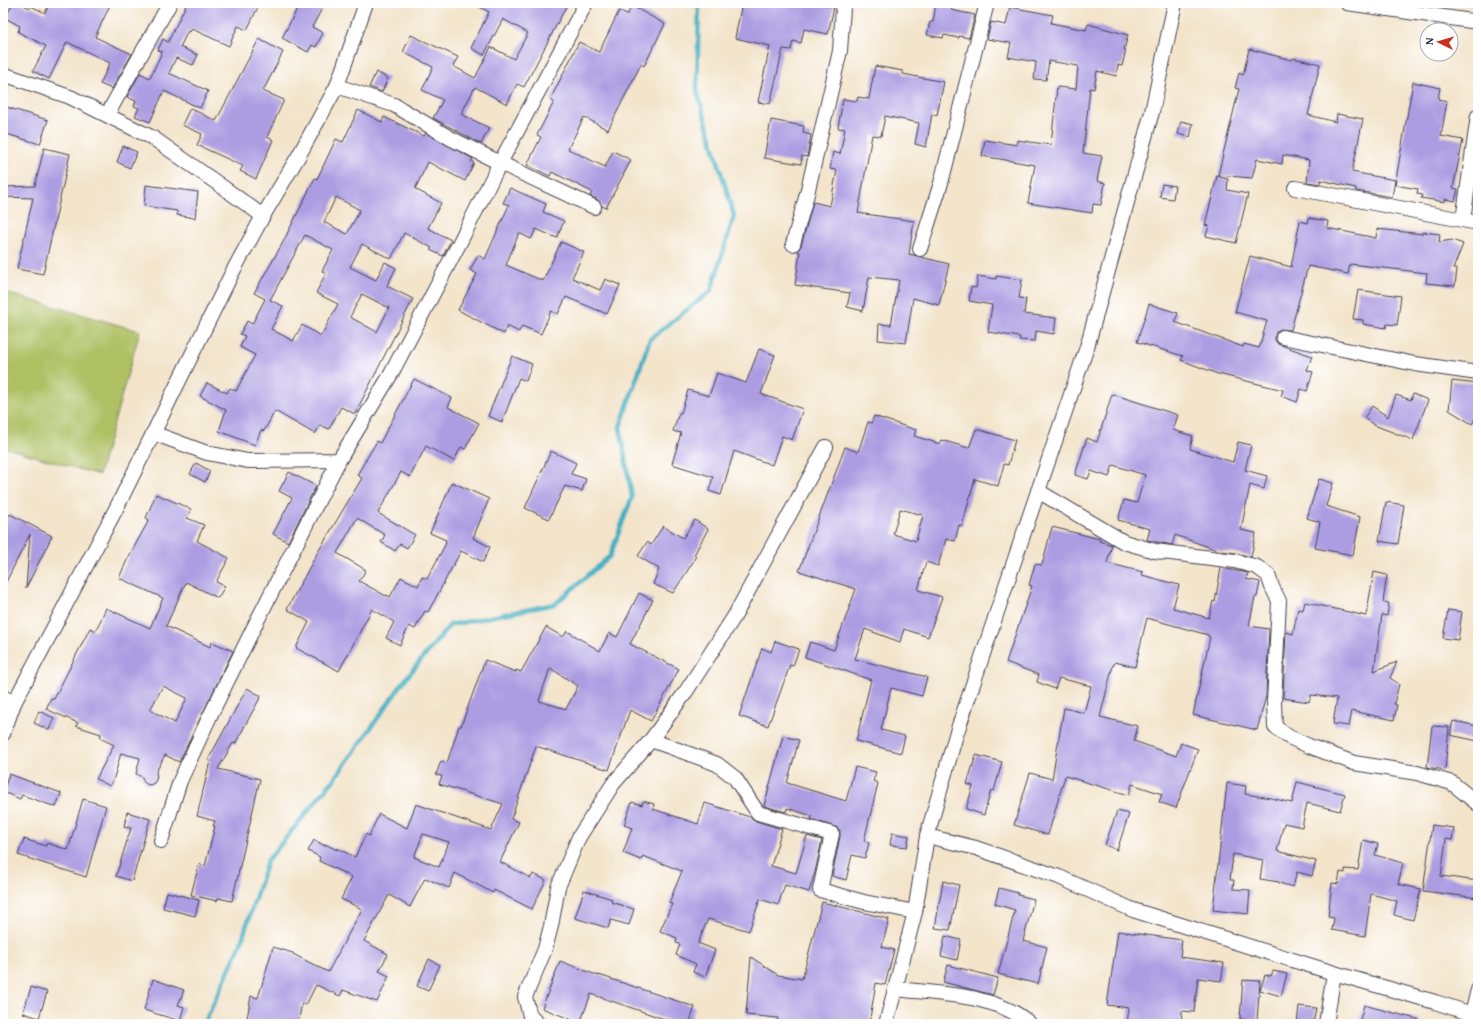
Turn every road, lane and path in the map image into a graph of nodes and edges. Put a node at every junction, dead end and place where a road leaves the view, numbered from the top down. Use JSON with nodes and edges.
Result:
{"nodes":[{"id":1,"x":170,"y":3,"type":"edge"},
{"id":2,"x":366,"y":3,"type":"edge"},
{"id":3,"x":586,"y":3,"type":"edge"},
{"id":4,"x":845,"y":3,"type":"edge"},
{"id":5,"x":987,"y":3,"type":"edge"},
{"id":6,"x":1174,"y":3,"type":"edge"},
{"id":7,"x":1350,"y":3,"type":"edge"},
{"id":8,"x":1478,"y":22,"type":"edge"},
{"id":9,"x":3,"y":74,"type":"edge"},
{"id":10,"x":337,"y":86,"type":"junction"},
{"id":11,"x":107,"y":115,"type":"junction"},
{"id":12,"x":1478,"y":116,"type":"edge"},
{"id":13,"x":500,"y":163,"type":"junction"},
{"id":14,"x":1295,"y":188,"type":"dead end"},
{"id":15,"x":594,"y":207,"type":"dead end"},
{"id":16,"x":263,"y":216,"type":"junction"},
{"id":17,"x":1463,"y":220,"type":"junction"},
{"id":18,"x":1478,"y":223,"type":"edge"},
{"id":19,"x":793,"y":244,"type":"dead end"},
{"id":20,"x":920,"y":249,"type":"dead end"},
{"id":21,"x":1283,"y":337,"type":"dead end"},
{"id":22,"x":1478,"y":373,"type":"edge"},
{"id":23,"x":153,"y":433,"type":"junction"},
{"id":24,"x":826,"y":448,"type":"dead end"},
{"id":25,"x":339,"y":460,"type":"junction"},
{"id":26,"x":1038,"y":491,"type":"junction"},
{"id":27,"x":8,"y":700,"type":"edge"},
{"id":28,"x":3,"y":734,"type":"edge"},
{"id":29,"x":651,"y":740,"type":"junction"},
{"id":30,"x":1478,"y":804,"type":"edge"},
{"id":31,"x":927,"y":836,"type":"junction"},
{"id":32,"x":161,"y":841,"type":"dead end"},
{"id":33,"x":915,"y":912,"type":"junction"},
{"id":34,"x":1334,"y":973,"type":"junction"},
{"id":35,"x":896,"y":989,"type":"junction"},
{"id":36,"x":1478,"y":990,"type":"edge"},
{"id":37,"x":1473,"y":1018,"type":"edge"},
{"id":38,"x":538,"y":1024,"type":"edge"},
{"id":39,"x":886,"y":1024,"type":"edge"},
{"id":40,"x":1030,"y":1024,"type":"edge"},
{"id":41,"x":1326,"y":1024,"type":"edge"}],
"edges":[{"from":1,"to":11,"type":"street"},
{"from":2,"to":10,"type":"street"},
{"from":3,"to":13,"type":"street"},
{"from":4,"to":19,"type":"street"},
{"from":5,"to":20,"type":"street"},
{"from":6,"to":26,"type":"street"},
{"from":7,"to":8,"type":"street"},
{"from":9,"to":11,"type":"street"},
{"from":10,"to":13,"type":"street"},
{"from":10,"to":16,"type":"street"},
{"from":11,"to":16,"type":"street"},
{"from":12,"to":17,"type":"street"},
{"from":13,"to":15,"type":"street"},
{"from":13,"to":25,"type":"street"},
{"from":14,"to":17,"type":"street"},
{"from":16,"to":23,"type":"street"},
{"from":17,"to":18,"type":"street"},
{"from":21,"to":22,"type":"street"},
{"from":23,"to":25,"type":"street"},
{"from":23,"to":27,"type":"street"},
{"from":24,"to":29,"type":"street"},
{"from":25,"to":32,"type":"street"},
{"from":26,"to":30,"type":"street"},
{"from":26,"to":31,"type":"street"},
{"from":27,"to":28,"type":"street"},
{"from":29,"to":33,"type":"street"},
{"from":29,"to":38,"type":"street"},
{"from":31,"to":33,"type":"street"},
{"from":31,"to":34,"type":"street"},
{"from":33,"to":35,"type":"street"},
{"from":34,"to":37,"type":"street"},
{"from":34,"to":41,"type":"street"},
{"from":35,"to":39,"type":"street"},
{"from":35,"to":40,"type":"street"},
{"from":36,"to":37,"type":"street"}]}
